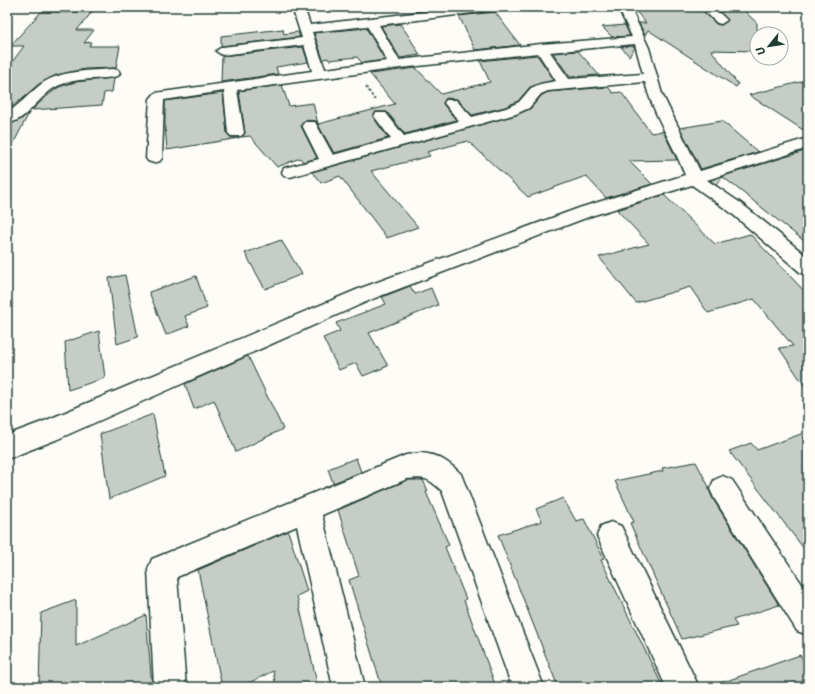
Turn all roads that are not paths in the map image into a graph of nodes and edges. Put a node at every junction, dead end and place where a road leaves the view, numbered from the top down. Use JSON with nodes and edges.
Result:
{"nodes":[{"id":1,"x":298,"y":7,"type":"edge"},
{"id":2,"x":495,"y":7,"type":"edge"},
{"id":3,"x":624,"y":7,"type":"edge"},
{"id":4,"x":706,"y":7,"type":"edge"},
{"id":5,"x":436,"y":14,"type":"edge"},
{"id":6,"x":721,"y":20,"type":"dead end"},
{"id":7,"x":371,"y":22,"type":"junction"},
{"id":8,"x":307,"y":35,"type":"junction"},
{"id":9,"x":640,"y":40,"type":"junction"},
{"id":10,"x":541,"y":48,"type":"junction"},
{"id":11,"x":222,"y":51,"type":"dead end"},
{"id":12,"x":395,"y":64,"type":"junction"},
{"id":13,"x":113,"y":73,"type":"dead end"},
{"id":14,"x":320,"y":74,"type":"junction"},
{"id":15,"x":651,"y":77,"type":"junction"},
{"id":16,"x":565,"y":84,"type":"junction"},
{"id":17,"x":230,"y":86,"type":"junction"},
{"id":18,"x":451,"y":102,"type":"dead end"},
{"id":19,"x":381,"y":116,"type":"dead end"},
{"id":20,"x":7,"y":120,"type":"edge"},
{"id":21,"x":469,"y":123,"type":"junction"},
{"id":22,"x":310,"y":125,"type":"dead end"},
{"id":23,"x":236,"y":133,"type":"dead end"},
{"id":24,"x":401,"y":142,"type":"junction"},
{"id":25,"x":808,"y":143,"type":"edge"},
{"id":26,"x":154,"y":158,"type":"dead end"},
{"id":27,"x":331,"y":161,"type":"junction"},
{"id":28,"x":290,"y":172,"type":"dead end"},
{"id":29,"x":695,"y":179,"type":"junction"},
{"id":30,"x":808,"y":268,"type":"edge"},
{"id":31,"x":808,"y":273,"type":"edge"},
{"id":32,"x":7,"y":447,"type":"edge"},
{"id":33,"x":307,"y":508,"type":"junction"},
{"id":34,"x":808,"y":609,"type":"edge"},
{"id":35,"x":808,"y":620,"type":"edge"},
{"id":36,"x":170,"y":687,"type":"edge"},
{"id":37,"x":348,"y":687,"type":"edge"},
{"id":38,"x":528,"y":687,"type":"edge"},
{"id":39,"x":683,"y":687,"type":"edge"},
{"id":40,"x":691,"y":687,"type":"edge"}],
"edges":[{"from":1,"to":8,"type":"street"},
{"from":2,"to":5,"type":"street"},
{"from":3,"to":9,"type":"street"},
{"from":4,"to":6,"type":"street"},
{"from":5,"to":7,"type":"street"},
{"from":7,"to":8,"type":"street"},
{"from":7,"to":12,"type":"street"},
{"from":8,"to":11,"type":"street"},
{"from":8,"to":14,"type":"street"},
{"from":9,"to":10,"type":"street"},
{"from":9,"to":15,"type":"street"},
{"from":10,"to":12,"type":"street"},
{"from":10,"to":16,"type":"street"},
{"from":12,"to":14,"type":"street"},
{"from":13,"to":20,"type":"street"},
{"from":14,"to":17,"type":"street"},
{"from":15,"to":16,"type":"street"},
{"from":15,"to":29,"type":"street"},
{"from":16,"to":21,"type":"street"},
{"from":17,"to":23,"type":"street"},
{"from":17,"to":26,"type":"street"},
{"from":18,"to":21,"type":"street"},
{"from":19,"to":24,"type":"street"},
{"from":21,"to":24,"type":"street"},
{"from":22,"to":27,"type":"street"},
{"from":24,"to":27,"type":"street"},
{"from":25,"to":29,"type":"street"},
{"from":27,"to":28,"type":"street"},
{"from":29,"to":30,"type":"street"},
{"from":29,"to":31,"type":"street"},
{"from":29,"to":32,"type":"street"},
{"from":33,"to":36,"type":"street"},
{"from":33,"to":37,"type":"street"},
{"from":33,"to":38,"type":"street"},
{"from":34,"to":35,"type":"street"},
{"from":39,"to":40,"type":"street"}]}
